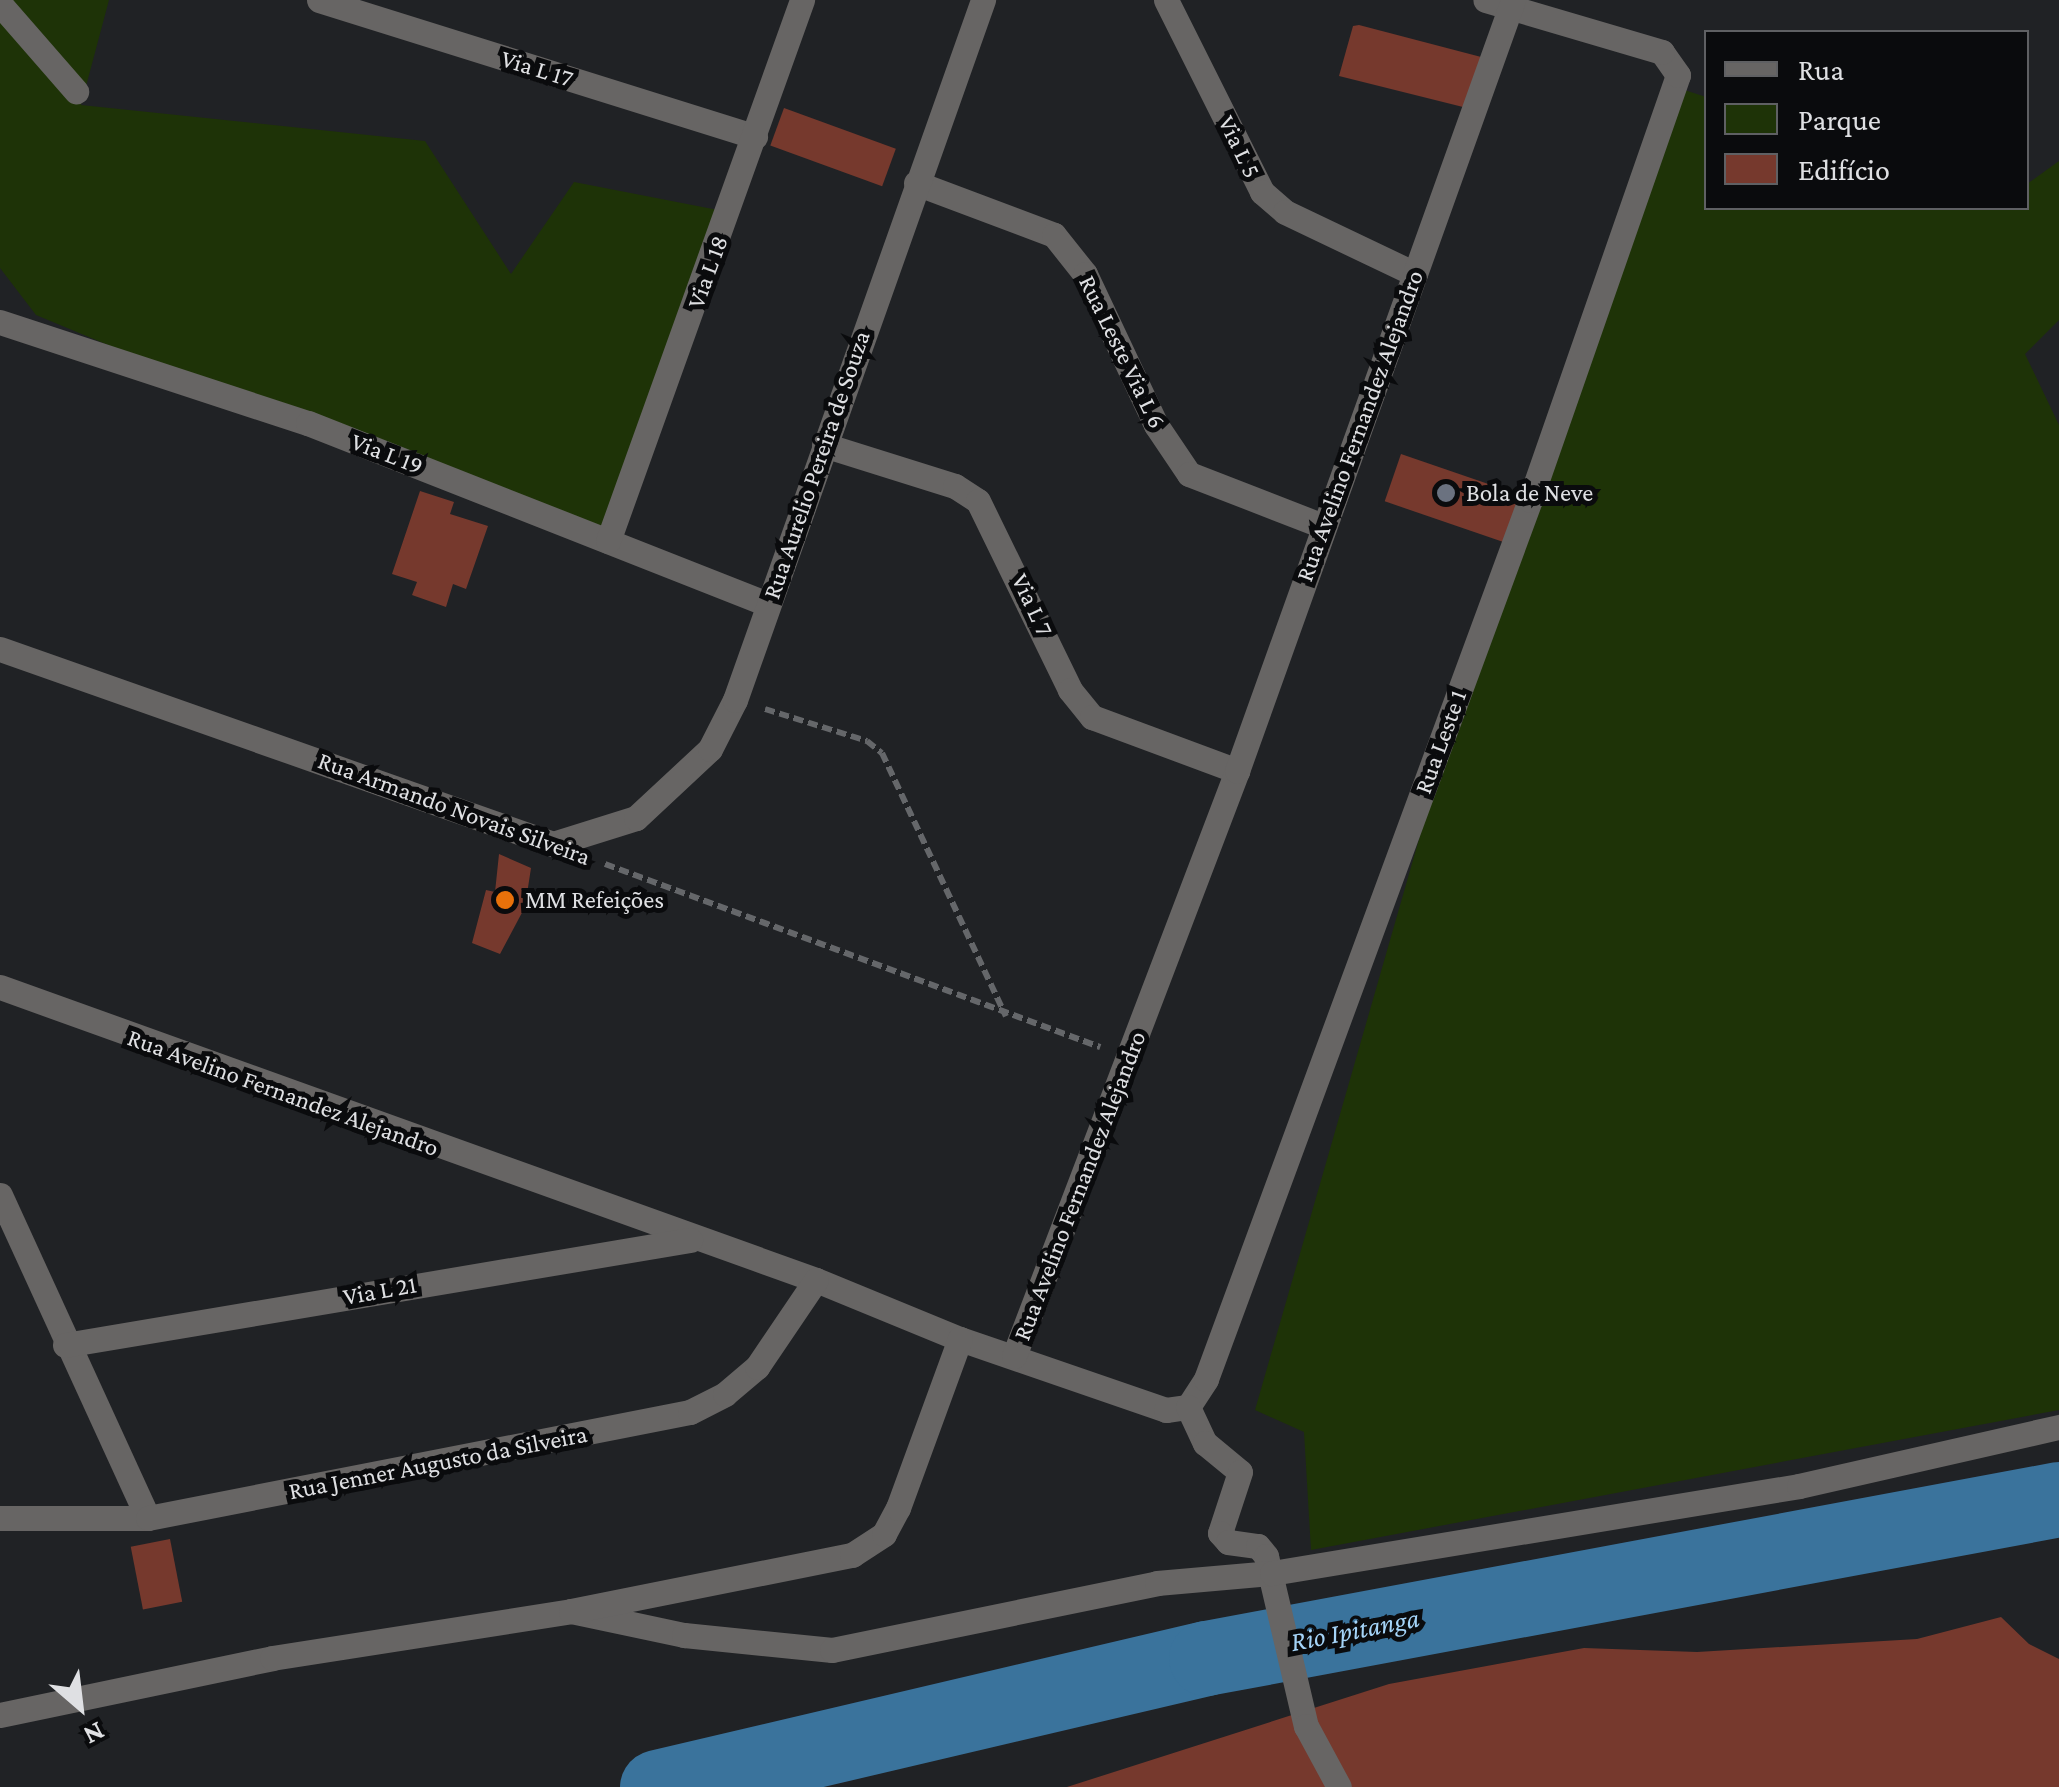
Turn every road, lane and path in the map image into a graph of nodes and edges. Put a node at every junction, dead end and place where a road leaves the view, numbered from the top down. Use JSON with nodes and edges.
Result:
{"nodes":[{"id":1,"x":319,"y":0,"type":"edge"},
{"id":2,"x":802,"y":0,"type":"edge"},
{"id":3,"x":982,"y":0,"type":"edge"},
{"id":4,"x":1166,"y":0,"type":"edge"},
{"id":5,"x":1484,"y":0,"type":"edge"},
{"id":6,"x":0,"y":4,"type":"edge"},
{"id":7,"x":1511,"y":5,"type":"edge"},
{"id":8,"x":76,"y":91,"type":"dead end"},
{"id":9,"x":754,"y":137,"type":"junction"},
{"id":10,"x":916,"y":183,"type":"junction"},
{"id":11,"x":1415,"y":274,"type":"junction"},
{"id":12,"x":0,"y":322,"type":"edge"},
{"id":13,"x":824,"y":445,"type":"junction"},
{"id":14,"x":1323,"y":526,"type":"junction"},
{"id":15,"x":608,"y":541,"type":"junction"},
{"id":16,"x":768,"y":604,"type":"junction"},
{"id":17,"x":0,"y":649,"type":"edge"},
{"id":18,"x":736,"y":700,"type":"junction"},
{"id":19,"x":1236,"y":771,"type":"junction"},
{"id":20,"x":553,"y":844,"type":"junction"},
{"id":21,"x":0,"y":987,"type":"edge"},
{"id":22,"x":1006,"y":1016,"type":"junction"},
{"id":23,"x":1131,"y":1057,"type":"junction"},
{"id":24,"x":0,"y":1194,"type":"edge"},
{"id":25,"x":695,"y":1239,"type":"junction"},
{"id":26,"x":816,"y":1280,"type":"junction"},
{"id":27,"x":960,"y":1338,"type":"junction"},
{"id":28,"x":65,"y":1345,"type":"junction"},
{"id":29,"x":1014,"y":1356,"type":"junction"},
{"id":30,"x":1188,"y":1407,"type":"junction"},
{"id":31,"x":2059,"y":1428,"type":"edge"},
{"id":32,"x":0,"y":1518,"type":"edge"},
{"id":33,"x":148,"y":1518,"type":"junction"},
{"id":34,"x":1275,"y":1583,"type":"junction"},
{"id":35,"x":571,"y":1611,"type":"junction"},
{"id":36,"x":0,"y":1716,"type":"edge"},
{"id":37,"x":1339,"y":1787,"type":"edge"}],
"edges":[{"from":1,"to":9,"type":"street","name":"Via L 17"},
{"from":2,"to":9,"type":"street","name":"Via L 18"},
{"from":3,"to":10,"type":"street","name":"Rua Aurelio Pereira de Souza"},
{"from":4,"to":11,"type":"street","name":"Via L 5"},
{"from":5,"to":7,"type":"street"},
{"from":6,"to":8,"type":"street"},
{"from":7,"to":11,"type":"street","name":"Rua Avelino Fernandez Alejandro"},
{"from":7,"to":30,"type":"street","name":"Rua Leste 1"},
{"from":9,"to":15,"type":"street","name":"Via L 18"},
{"from":10,"to":13,"type":"street","name":"Rua Aurelio Pereira de Souza"},
{"from":10,"to":14,"type":"street","name":"Rua Leste Via L 6"},
{"from":11,"to":14,"type":"street","name":"Rua Avelino Fernandez Alejandro"},
{"from":12,"to":15,"type":"street","name":"Via L 19"},
{"from":13,"to":16,"type":"street","name":"Rua Aurelio Pereira de Souza"},
{"from":13,"to":19,"type":"street","name":"Via L 7"},
{"from":14,"to":19,"type":"street","name":"Rua Avelino Fernandez Alejandro"},
{"from":15,"to":16,"type":"street","name":"Via L 19"},
{"from":16,"to":18,"type":"street","name":"Rua Aurelio Pereira de Souza"},
{"from":17,"to":20,"type":"street","name":"Rua Armando Novais Silveira"},
{"from":18,"to":20,"type":"street","name":"Rua Aurelio Pereira de Souza"},
{"from":18,"to":22,"type":"path"},
{"from":19,"to":23,"type":"street","name":"Rua Avelino Fernandez Alejandro"},
{"from":20,"to":22,"type":"path","name":"Rua Armando Novais Silveira"},
{"from":21,"to":25,"type":"street","name":"Rua Avelino Fernandez Alejandro"},
{"from":22,"to":23,"type":"path","name":"Rua Armando Novais Silveira"},
{"from":23,"to":29,"type":"street","name":"Rua Avelino Fernandez Alejandro"},
{"from":24,"to":28,"type":"street"},
{"from":25,"to":26,"type":"street","name":"Rua Avelino Fernandez Alejandro"},
{"from":25,"to":28,"type":"street","name":"Via L 21"},
{"from":26,"to":27,"type":"street","name":"Rua Avelino Fernandez Alejandro"},
{"from":26,"to":33,"type":"street","name":"Rua Jenner Augusto da Silveira"},
{"from":27,"to":29,"type":"street","name":"Rua Avelino Fernandez Alejandro"},
{"from":27,"to":35,"type":"street"},
{"from":28,"to":33,"type":"street"},
{"from":29,"to":30,"type":"street"},
{"from":30,"to":34,"type":"street"},
{"from":31,"to":34,"type":"street"},
{"from":32,"to":33,"type":"street","name":"Rua Jenner Augusto da Silveira"},
{"from":34,"to":35,"type":"street"},
{"from":34,"to":37,"type":"street"},
{"from":35,"to":36,"type":"street"}]}
